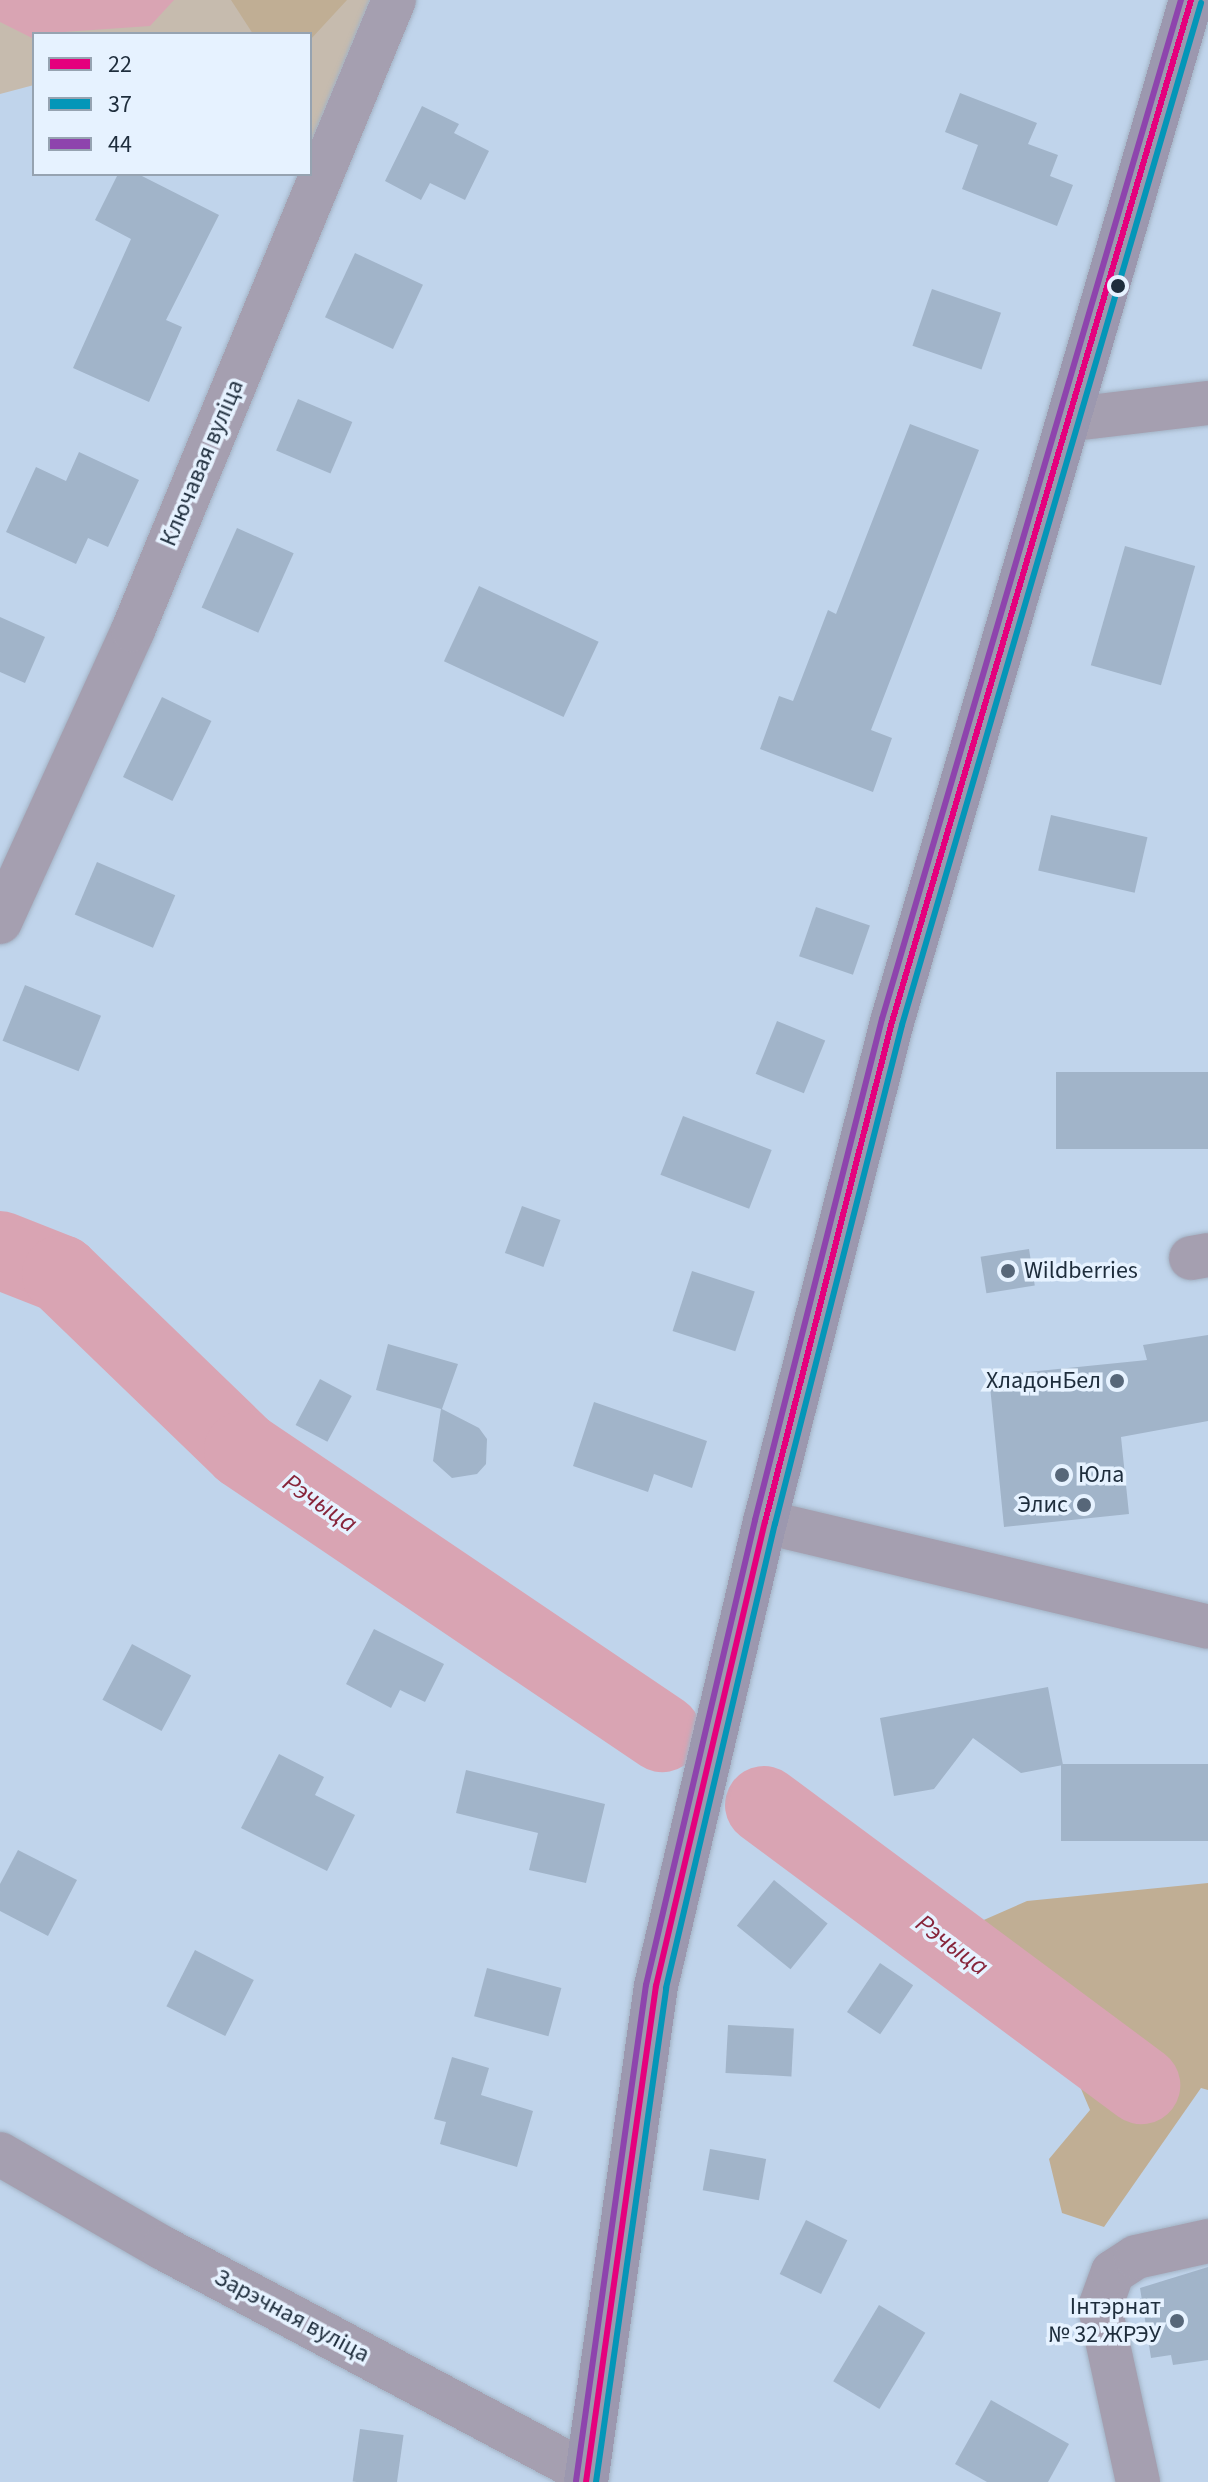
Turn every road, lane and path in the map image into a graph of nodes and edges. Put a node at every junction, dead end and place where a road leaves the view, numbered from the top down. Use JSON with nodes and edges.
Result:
{"nodes":[{"id":1,"x":394,"y":0,"type":"edge"},
{"id":2,"x":1191,"y":0,"type":"edge"},
{"id":3,"x":1208,"y":403,"type":"edge"},
{"id":4,"x":1073,"y":419,"type":"junction"},
{"id":5,"x":0,"y":922,"type":"edge"},
{"id":6,"x":765,"y":1522,"type":"junction"},
{"id":7,"x":1208,"y":1627,"type":"edge"},
{"id":8,"x":0,"y":2154,"type":"edge"},
{"id":9,"x":1208,"y":2241,"type":"edge"},
{"id":10,"x":586,"y":2478,"type":"edge"},
{"id":11,"x":1138,"y":2482,"type":"edge"}],
"edges":[{"from":1,"to":5,"type":"street","name":"Ключавая вуліца"},
{"from":2,"to":4,"type":"main road"},
{"from":3,"to":4,"type":"street"},
{"from":4,"to":6,"type":"main road"},
{"from":6,"to":7,"type":"street"},
{"from":6,"to":10,"type":"main road"},
{"from":8,"to":10,"type":"street","name":"Зарэчная вуліца"},
{"from":9,"to":11,"type":"street"}]}
